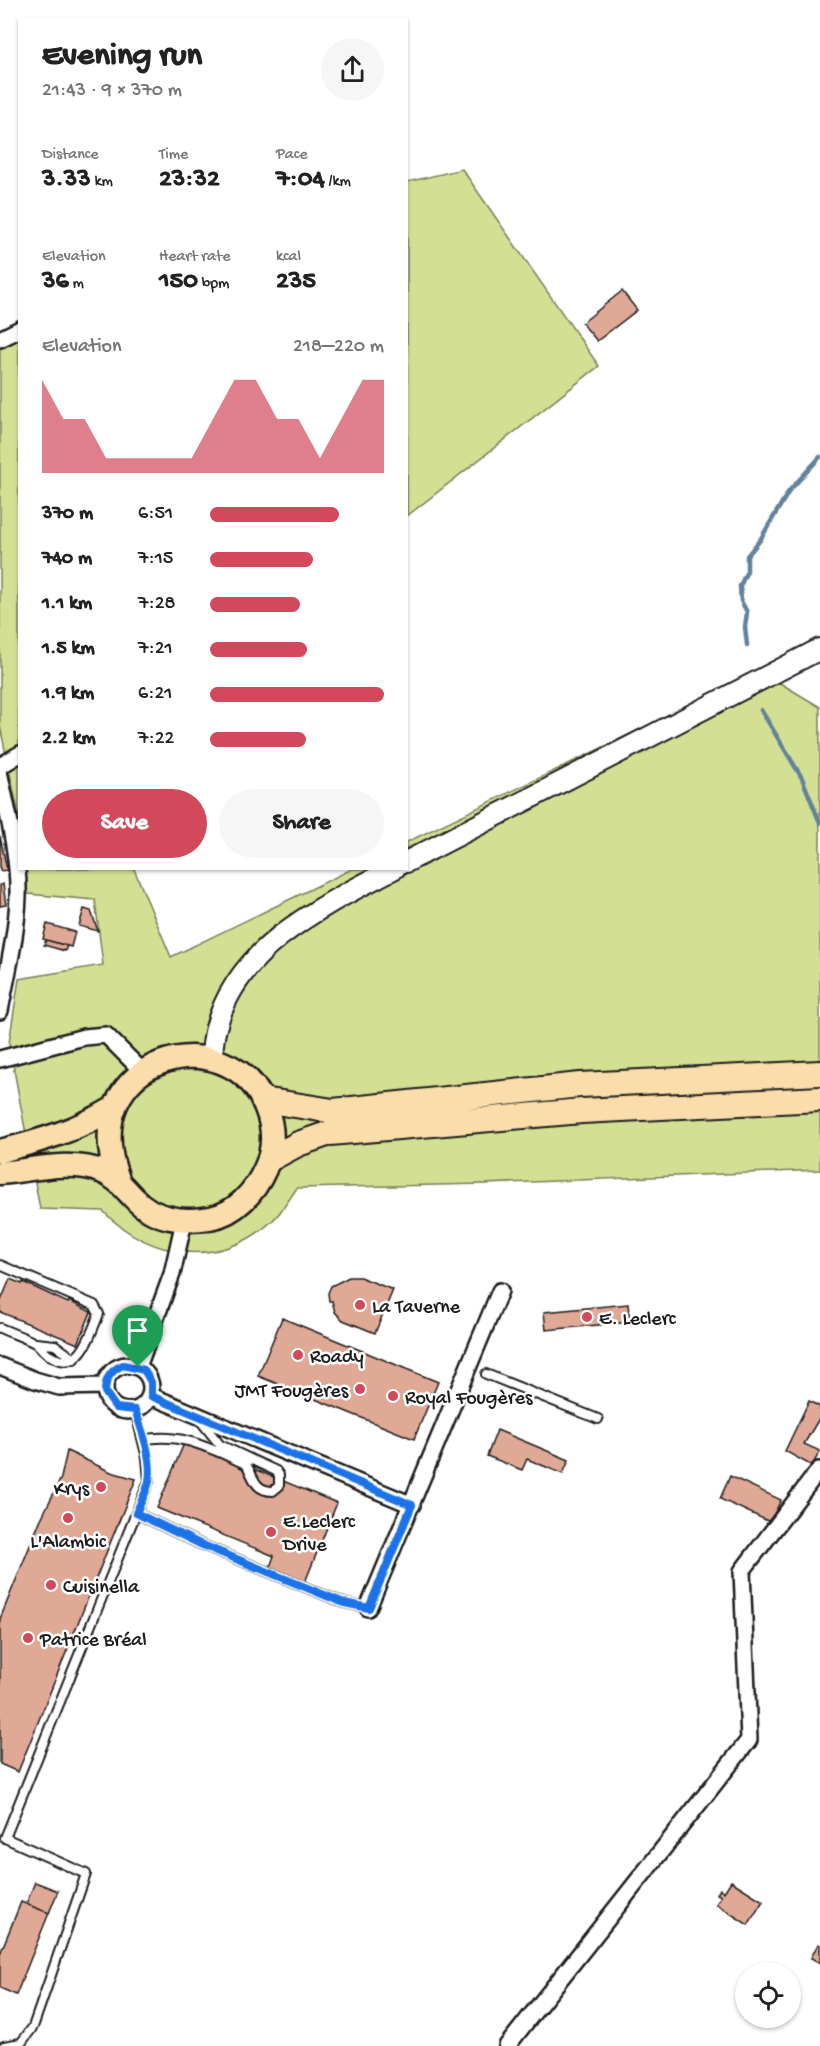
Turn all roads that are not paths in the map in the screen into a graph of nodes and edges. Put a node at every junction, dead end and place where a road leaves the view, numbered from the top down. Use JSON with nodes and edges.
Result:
{"nodes":[{"id":1,"x":18,"y":330,"type":"edge"},
{"id":2,"x":0,"y":339,"type":"edge"},
{"id":3,"x":820,"y":649,"type":"edge"},
{"id":4,"x":18,"y":755,"type":"edge"},
{"id":5,"x":0,"y":766,"type":"edge"},
{"id":6,"x":0,"y":776,"type":"edge"},
{"id":7,"x":408,"y":861,"type":"edge"},
{"id":8,"x":391,"y":870,"type":"edge"},
{"id":9,"x":0,"y":1011,"type":"edge"},
{"id":10,"x":0,"y":1059,"type":"edge"},
{"id":11,"x":211,"y":1059,"type":"junction"},
{"id":12,"x":143,"y":1072,"type":"junction"},
{"id":13,"x":820,"y":1073,"type":"edge"},
{"id":14,"x":820,"y":1099,"type":"edge"},
{"id":15,"x":263,"y":1100,"type":"junction"},
{"id":16,"x":114,"y":1108,"type":"junction"},
{"id":17,"x":0,"y":1150,"type":"edge"},
{"id":18,"x":270,"y":1160,"type":"junction"},
{"id":19,"x":0,"y":1173,"type":"edge"},
{"id":20,"x":118,"y":1179,"type":"junction"},
{"id":21,"x":184,"y":1221,"type":"junction"},
{"id":22,"x":0,"y":1265,"type":"edge"},
{"id":23,"x":500,"y":1291,"type":"dead end"},
{"id":24,"x":0,"y":1328,"type":"edge"},
{"id":25,"x":0,"y":1366,"type":"edge"},
{"id":26,"x":138,"y":1367,"type":"junction"},
{"id":27,"x":486,"y":1374,"type":"dead end"},
{"id":28,"x":105,"y":1386,"type":"junction"},
{"id":29,"x":151,"y":1396,"type":"junction"},
{"id":30,"x":135,"y":1410,"type":"junction"},
{"id":31,"x":195,"y":1414,"type":"junction"},
{"id":32,"x":598,"y":1419,"type":"dead end"},
{"id":33,"x":143,"y":1440,"type":"junction"},
{"id":34,"x":819,"y":1470,"type":"edge"},
{"id":35,"x":412,"y":1505,"type":"junction"},
{"id":36,"x":136,"y":1513,"type":"junction"},
{"id":37,"x":369,"y":1608,"type":"joint"},
{"id":38,"x":4,"y":2046,"type":"edge"},
{"id":39,"x":507,"y":2046,"type":"edge"}],
"edges":[{"from":1,"to":2,"type":"street"},
{"from":3,"to":7,"type":"main road"},
{"from":4,"to":5,"type":"street"},
{"from":6,"to":9,"type":"street"},
{"from":8,"to":11,"type":"main road"},
{"from":10,"to":12,"type":"street"},
{"from":11,"to":12,"type":"main road"},
{"from":11,"to":15,"type":"main road"},
{"from":12,"to":16,"type":"main road"},
{"from":13,"to":15,"type":"highway"},
{"from":14,"to":18,"type":"highway"},
{"from":15,"to":18,"type":"main road"},
{"from":16,"to":17,"type":"main road"},
{"from":16,"to":20,"type":"main road"},
{"from":18,"to":21,"type":"main road"},
{"from":19,"to":20,"type":"main road"},
{"from":20,"to":21,"type":"main road"},
{"from":21,"to":26,"type":"street"},
{"from":22,"to":24,"type":"lane"},
{"from":23,"to":35,"type":"street"},
{"from":25,"to":28,"type":"street"},
{"from":26,"to":28,"type":"street"},
{"from":26,"to":29,"type":"street"},
{"from":27,"to":32,"type":"lane"},
{"from":28,"to":30,"type":"street"},
{"from":29,"to":30,"type":"street"},
{"from":29,"to":31,"type":"street"},
{"from":30,"to":33,"type":"lane"},
{"from":31,"to":33,"type":"lane"},
{"from":31,"to":35,"type":"street"},
{"from":33,"to":36,"type":"lane"},
{"from":34,"to":39,"type":"street"},
{"from":35,"to":37,"type":"street"},
{"from":36,"to":37,"type":"lane"},
{"from":36,"to":38,"type":"lane"}]}
